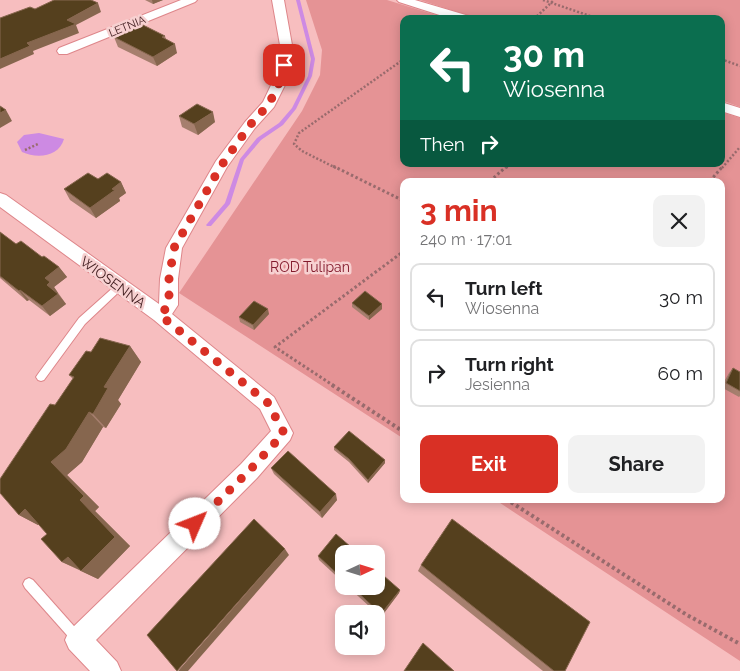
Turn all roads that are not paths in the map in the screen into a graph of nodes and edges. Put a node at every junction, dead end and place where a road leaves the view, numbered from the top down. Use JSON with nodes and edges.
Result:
{"nodes":[{"id":1,"x":191,"y":0,"type":"edge"},
{"id":2,"x":278,"y":0,"type":"edge"},
{"id":3,"x":403,"y":0,"type":"edge"},
{"id":4,"x":452,"y":15,"type":"edge"},
{"id":5,"x":62,"y":51,"type":"dead end"},
{"id":6,"x":725,"y":107,"type":"edge"},
{"id":7,"x":740,"y":112,"type":"edge"},
{"id":8,"x":0,"y":199,"type":"edge"},
{"id":9,"x":120,"y":287,"type":"junction"},
{"id":10,"x":160,"y":315,"type":"junction"},
{"id":11,"x":41,"y":377,"type":"dead end"},
{"id":12,"x":29,"y":584,"type":"dead end"},
{"id":13,"x":78,"y":640,"type":"junction"},
{"id":14,"x":108,"y":671,"type":"edge"}],
"edges":[{"from":1,"to":5,"type":"street","name":"LETNIA"},
{"from":2,"to":10,"type":"street"},
{"from":3,"to":4,"type":"street"},
{"from":6,"to":7,"type":"street"},
{"from":8,"to":9,"type":"street","name":"WIOSENNA"},
{"from":9,"to":10,"type":"street","name":"WIOSENNA"},
{"from":9,"to":11,"type":"lane"},
{"from":10,"to":13,"type":"street","name":"WIOSENNA"},
{"from":12,"to":13,"type":"lane"},
{"from":13,"to":14,"type":"street"}]}
